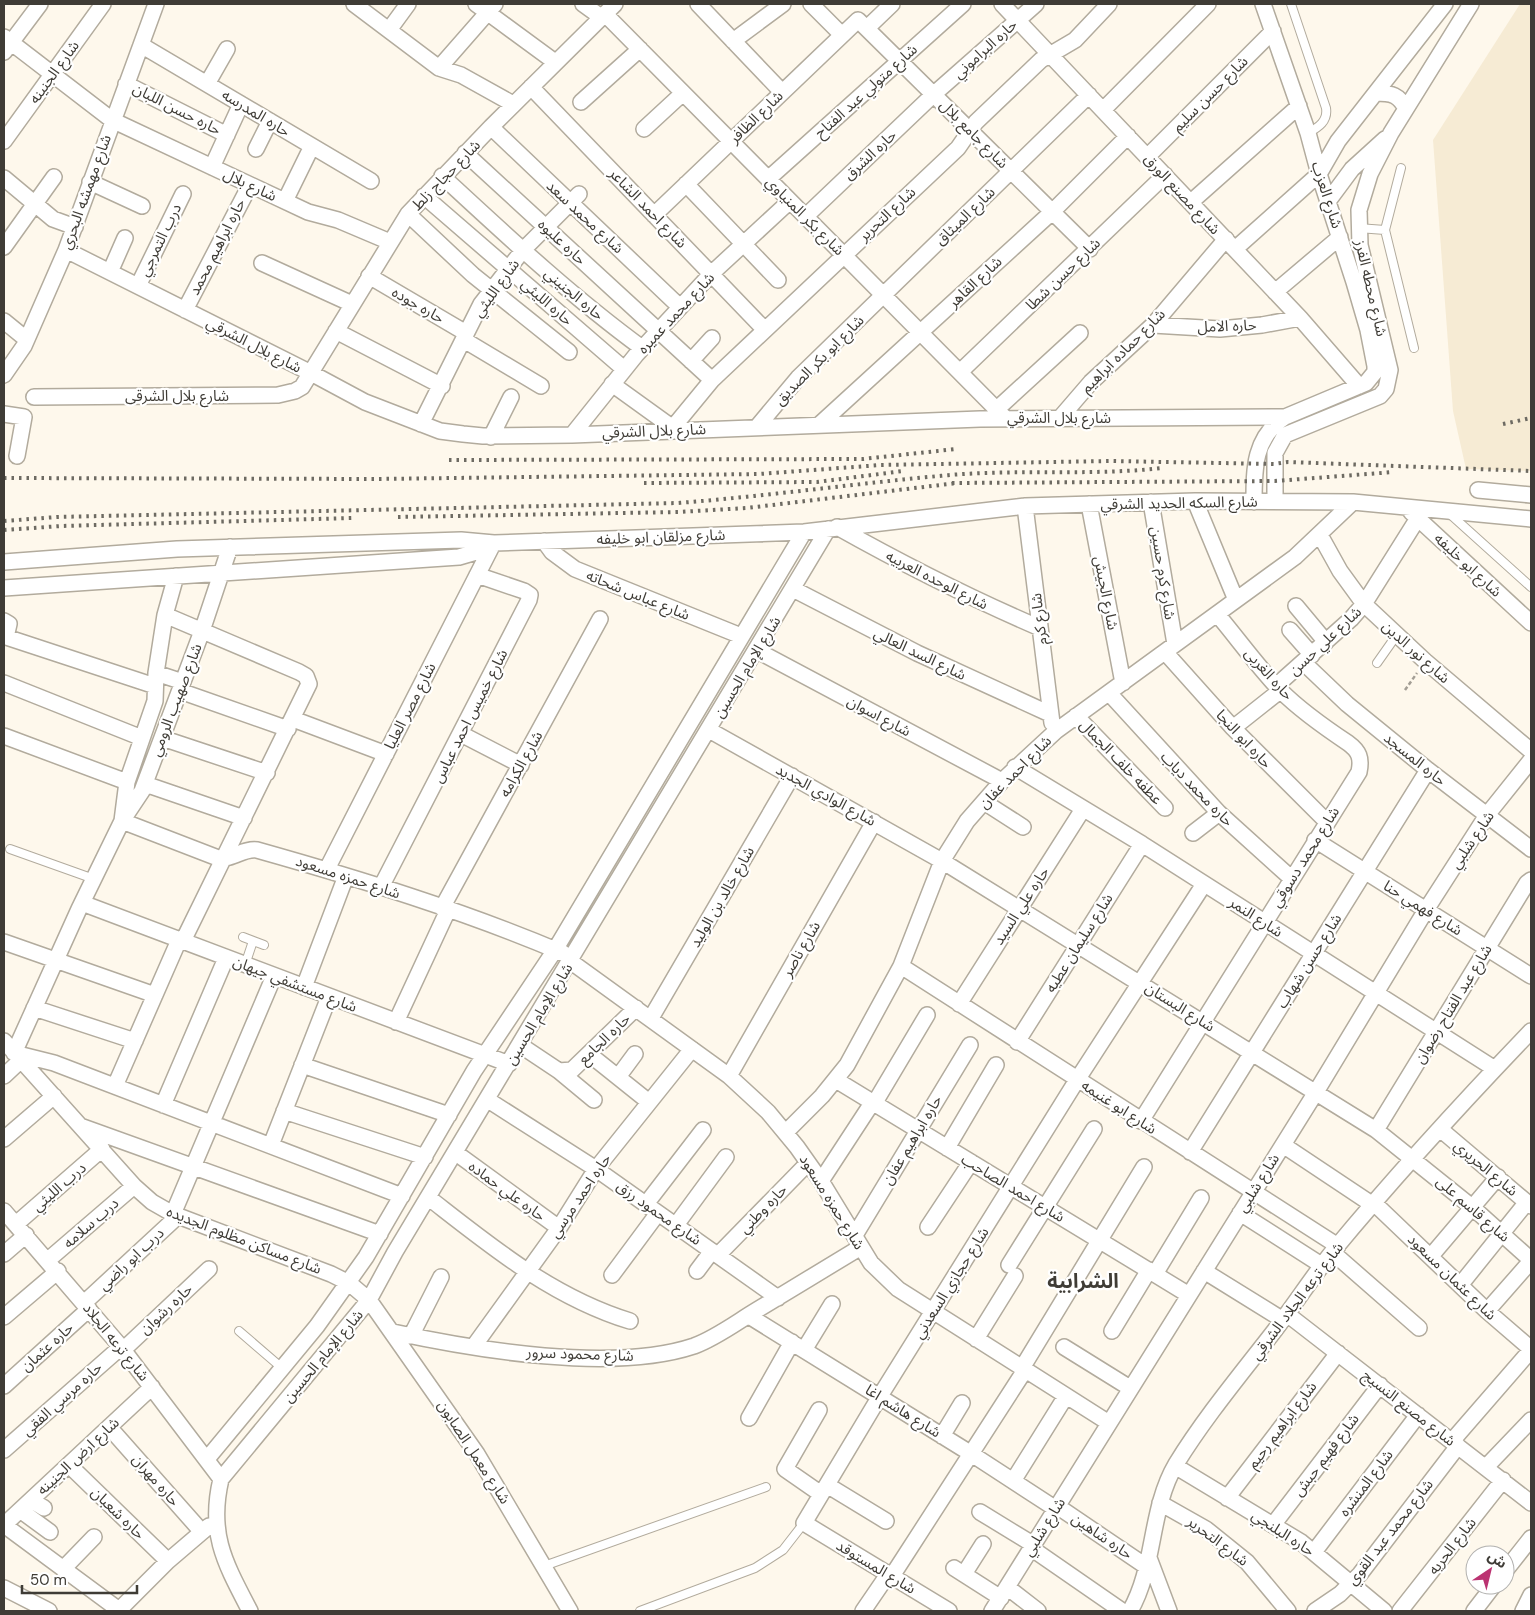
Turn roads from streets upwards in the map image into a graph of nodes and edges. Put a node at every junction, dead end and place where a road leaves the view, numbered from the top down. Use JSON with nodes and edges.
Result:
{"nodes":[{"id":1,"x":40,"y":4,"type":"edge"},
{"id":2,"x":103,"y":4,"type":"edge"},
{"id":3,"x":156,"y":4,"type":"edge"},
{"id":4,"x":354,"y":4,"type":"edge"},
{"id":5,"x":408,"y":4,"type":"edge"},
{"id":6,"x":582,"y":4,"type":"edge"},
{"id":7,"x":698,"y":4,"type":"edge"},
{"id":8,"x":783,"y":4,"type":"edge"},
{"id":9,"x":811,"y":4,"type":"edge"},
{"id":10,"x":892,"y":4,"type":"edge"},
{"id":11,"x":963,"y":4,"type":"edge"},
{"id":12,"x":1002,"y":4,"type":"edge"},
{"id":13,"x":1036,"y":4,"type":"edge"},
{"id":14,"x":1109,"y":4,"type":"edge"},
{"id":15,"x":1208,"y":4,"type":"edge"},
{"id":16,"x":1264,"y":4,"type":"edge"},
{"id":17,"x":1445,"y":4,"type":"edge"},
{"id":18,"x":1471,"y":4,"type":"edge"},
{"id":19,"x":486,"y":6,"type":"edge"},
{"id":20,"x":607,"y":11,"type":"edge"},
{"id":21,"x":1017,"y":20,"type":"junction"},
{"id":22,"x":863,"y":24,"type":"junction"},
{"id":23,"x":389,"y":30,"type":"junction"},
{"id":24,"x":1273,"y":31,"type":"junction"},
{"id":25,"x":842,"y":35,"type":"junction"},
{"id":26,"x":733,"y":41,"type":"junction"},
{"id":27,"x":6,"y":44,"type":"edge"},
{"id":28,"x":141,"y":45,"type":"junction"},
{"id":29,"x":228,"y":49,"type":"dead end"},
{"id":30,"x":640,"y":49,"type":"junction"},
{"id":31,"x":1051,"y":55,"type":"junction"},
{"id":32,"x":1405,"y":57,"type":"junction"},
{"id":33,"x":900,"y":60,"type":"junction"},
{"id":34,"x":555,"y":62,"type":"junction"},
{"id":35,"x":439,"y":68,"type":"junction"},
{"id":36,"x":1429,"y":70,"type":"junction"},
{"id":37,"x":52,"y":74,"type":"junction"},
{"id":38,"x":126,"y":84,"type":"junction"},
{"id":39,"x":207,"y":84,"type":"junction"},
{"id":40,"x":531,"y":87,"type":"junction"},
{"id":41,"x":782,"y":92,"type":"junction"},
{"id":42,"x":683,"y":93,"type":"junction"},
{"id":43,"x":1376,"y":93,"type":"junction"},
{"id":44,"x":934,"y":94,"type":"junction"},
{"id":45,"x":1089,"y":95,"type":"junction"},
{"id":46,"x":581,"y":102,"type":"dead end"},
{"id":47,"x":241,"y":104,"type":"junction"},
{"id":48,"x":513,"y":104,"type":"junction"},
{"id":49,"x":1299,"y":106,"type":"junction"},
{"id":50,"x":1406,"y":108,"type":"junction"},
{"id":51,"x":1103,"y":110,"type":"junction"},
{"id":52,"x":112,"y":120,"type":"junction"},
{"id":53,"x":270,"y":121,"type":"junction"},
{"id":54,"x":491,"y":127,"type":"junction"},
{"id":55,"x":644,"y":129,"type":"dead end"},
{"id":56,"x":971,"y":131,"type":"junction"},
{"id":57,"x":1391,"y":134,"type":"junction"},
{"id":58,"x":227,"y":135,"type":"junction"},
{"id":59,"x":1128,"y":136,"type":"junction"},
{"id":60,"x":4,"y":141,"type":"edge"},
{"id":61,"x":731,"y":141,"type":"junction"},
{"id":62,"x":312,"y":146,"type":"junction"},
{"id":63,"x":256,"y":149,"type":"dead end"},
{"id":64,"x":465,"y":154,"type":"junction"},
{"id":65,"x":1147,"y":157,"type":"junction"},
{"id":66,"x":212,"y":167,"type":"junction"},
{"id":67,"x":1012,"y":172,"type":"junction"},
{"id":68,"x":1319,"y":174,"type":"junction"},
{"id":69,"x":1165,"y":175,"type":"junction"},
{"id":70,"x":442,"y":176,"type":"junction"},
{"id":71,"x":54,"y":177,"type":"dead end"},
{"id":72,"x":4,"y":178,"type":"edge"},
{"id":73,"x":768,"y":179,"type":"junction"},
{"id":74,"x":371,"y":181,"type":"dead end"},
{"id":75,"x":90,"y":182,"type":"junction"},
{"id":76,"x":686,"y":184,"type":"junction"},
{"id":77,"x":250,"y":185,"type":"junction"},
{"id":78,"x":183,"y":194,"type":"dead end"},
{"id":79,"x":424,"y":196,"type":"junction"},
{"id":80,"x":574,"y":198,"type":"junction"},
{"id":81,"x":1329,"y":200,"type":"junction"},
{"id":82,"x":285,"y":201,"type":"junction"},
{"id":83,"x":790,"y":201,"type":"junction"},
{"id":84,"x":1190,"y":202,"type":"junction"},
{"id":85,"x":35,"y":203,"type":"junction"},
{"id":86,"x":142,"y":206,"type":"dead end"},
{"id":87,"x":1052,"y":212,"type":"junction"},
{"id":88,"x":408,"y":214,"type":"junction"},
{"id":89,"x":654,"y":215,"type":"junction"},
{"id":90,"x":806,"y":216,"type":"junction"},
{"id":91,"x":74,"y":227,"type":"junction"},
{"id":92,"x":545,"y":227,"type":"junction"},
{"id":93,"x":1340,"y":237,"type":"junction"},
{"id":94,"x":125,"y":238,"type":"dead end"},
{"id":95,"x":390,"y":242,"type":"junction"},
{"id":96,"x":744,"y":244,"type":"junction"},
{"id":97,"x":1230,"y":244,"type":"junction"},
{"id":98,"x":4,"y":247,"type":"edge"},
{"id":99,"x":1090,"y":248,"type":"junction"},
{"id":100,"x":66,"y":250,"type":"junction"},
{"id":101,"x":523,"y":250,"type":"junction"},
{"id":102,"x":844,"y":255,"type":"junction"},
{"id":103,"x":262,"y":263,"type":"dead end"},
{"id":104,"x":508,"y":268,"type":"junction"},
{"id":105,"x":110,"y":272,"type":"junction"},
{"id":106,"x":711,"y":274,"type":"junction"},
{"id":107,"x":369,"y":276,"type":"junction"},
{"id":108,"x":778,"y":280,"type":"dead end"},
{"id":109,"x":138,"y":286,"type":"junction"},
{"id":110,"x":491,"y":290,"type":"junction"},
{"id":111,"x":1275,"y":292,"type":"junction"},
{"id":112,"x":883,"y":295,"type":"junction"},
{"id":113,"x":352,"y":304,"type":"junction"},
{"id":114,"x":680,"y":307,"type":"junction"},
{"id":115,"x":184,"y":310,"type":"junction"},
{"id":116,"x":1300,"y":318,"type":"junction"},
{"id":117,"x":4,"y":321,"type":"edge"},
{"id":118,"x":1153,"y":325,"type":"junction"},
{"id":119,"x":764,"y":330,"type":"junction"},
{"id":120,"x":336,"y":331,"type":"junction"},
{"id":121,"x":658,"y":331,"type":"junction"},
{"id":122,"x":920,"y":333,"type":"junction"},
{"id":123,"x":1080,"y":334,"type":"dead end"},
{"id":124,"x":465,"y":336,"type":"junction"},
{"id":125,"x":712,"y":338,"type":"dead end"},
{"id":126,"x":26,"y":339,"type":"junction"},
{"id":127,"x":642,"y":348,"type":"junction"},
{"id":128,"x":569,"y":352,"type":"dead end"},
{"id":129,"x":691,"y":361,"type":"junction"},
{"id":130,"x":624,"y":369,"type":"junction"},
{"id":131,"x":960,"y":372,"type":"junction"},
{"id":132,"x":311,"y":373,"type":"junction"},
{"id":133,"x":4,"y":375,"type":"edge"},
{"id":134,"x":712,"y":380,"type":"junction"},
{"id":135,"x":612,"y":384,"type":"junction"},
{"id":136,"x":442,"y":386,"type":"junction"},
{"id":137,"x":541,"y":386,"type":"dead end"},
{"id":138,"x":1359,"y":386,"type":"junction"},
{"id":139,"x":34,"y":397,"type":"dead end"},
{"id":140,"x":511,"y":398,"type":"dead end"},
{"id":141,"x":4,"y":414,"type":"edge"},
{"id":142,"x":1001,"y":414,"type":"junction"},
{"id":143,"x":1285,"y":417,"type":"junction"},
{"id":144,"x":1060,"y":418,"type":"junction"},
{"id":145,"x":421,"y":424,"type":"junction"},
{"id":146,"x":819,"y":426,"type":"junction"},
{"id":147,"x":756,"y":427,"type":"junction"},
{"id":148,"x":671,"y":429,"type":"junction"},
{"id":149,"x":572,"y":435,"type":"junction"},
{"id":150,"x":491,"y":436,"type":"junction"},
{"id":151,"x":16,"y":456,"type":"dead end"},
{"id":152,"x":1478,"y":490,"type":"dead end"},
{"id":153,"x":1531,"y":495,"type":"edge"},
{"id":154,"x":1195,"y":501,"type":"junction"},
{"id":155,"x":1275,"y":501,"type":"junction"},
{"id":156,"x":1151,"y":502,"type":"junction"},
{"id":157,"x":1254,"y":502,"type":"junction"},
{"id":158,"x":1353,"y":502,"type":"junction"},
{"id":159,"x":1089,"y":504,"type":"junction"},
{"id":160,"x":1025,"y":506,"type":"junction"},
{"id":161,"x":1405,"y":506,"type":"junction"},
{"id":162,"x":1418,"y":518,"type":"junction"},
{"id":163,"x":1531,"y":519,"type":"edge"},
{"id":164,"x":833,"y":528,"type":"junction"},
{"id":165,"x":804,"y":532,"type":"junction"},
{"id":166,"x":1320,"y":536,"type":"junction"},
{"id":167,"x":544,"y":541,"type":"junction"},
{"id":168,"x":494,"y":543,"type":"junction"},
{"id":169,"x":230,"y":547,"type":"junction"},
{"id":170,"x":4,"y":562,"type":"edge"},
{"id":171,"x":220,"y":574,"type":"junction"},
{"id":172,"x":477,"y":575,"type":"junction"},
{"id":173,"x":176,"y":576,"type":"junction"},
{"id":174,"x":4,"y":588,"type":"edge"},
{"id":175,"x":793,"y":589,"type":"junction"},
{"id":176,"x":1236,"y":600,"type":"junction"},
{"id":177,"x":1364,"y":604,"type":"junction"},
{"id":178,"x":1296,"y":606,"type":"dead end"},
{"id":179,"x":1216,"y":614,"type":"junction"},
{"id":180,"x":166,"y":615,"type":"junction"},
{"id":181,"x":600,"y":619,"type":"dead end"},
{"id":182,"x":4,"y":621,"type":"edge"},
{"id":183,"x":1531,"y":623,"type":"edge"},
{"id":184,"x":1040,"y":628,"type":"junction"},
{"id":185,"x":1290,"y":630,"type":"dead end"},
{"id":186,"x":202,"y":631,"type":"junction"},
{"id":187,"x":741,"y":636,"type":"junction"},
{"id":188,"x":1326,"y":642,"type":"junction"},
{"id":189,"x":1170,"y":648,"type":"junction"},
{"id":190,"x":756,"y":650,"type":"junction"},
{"id":191,"x":1308,"y":659,"type":"junction"},
{"id":192,"x":156,"y":679,"type":"junction"},
{"id":193,"x":1123,"y":682,"type":"junction"},
{"id":194,"x":4,"y":683,"type":"edge"},
{"id":195,"x":182,"y":686,"type":"junction"},
{"id":196,"x":1279,"y":688,"type":"junction"},
{"id":197,"x":1109,"y":693,"type":"junction"},
{"id":198,"x":1050,"y":714,"type":"junction"},
{"id":199,"x":1076,"y":716,"type":"junction"},
{"id":200,"x":291,"y":724,"type":"junction"},
{"id":201,"x":1233,"y":728,"type":"junction"},
{"id":202,"x":709,"y":730,"type":"junction"},
{"id":203,"x":1056,"y":731,"type":"junction"},
{"id":204,"x":461,"y":734,"type":"junction"},
{"id":205,"x":4,"y":736,"type":"edge"},
{"id":206,"x":142,"y":738,"type":"junction"},
{"id":207,"x":162,"y":738,"type":"junction"},
{"id":208,"x":1531,"y":752,"type":"edge"},
{"id":209,"x":386,"y":754,"type":"junction"},
{"id":210,"x":1531,"y":760,"type":"edge"},
{"id":211,"x":521,"y":765,"type":"junction"},
{"id":212,"x":1015,"y":767,"type":"junction"},
{"id":213,"x":1428,"y":770,"type":"junction"},
{"id":214,"x":1359,"y":772,"type":"joint"},
{"id":215,"x":267,"y":773,"type":"junction"},
{"id":216,"x":792,"y":776,"type":"junction"},
{"id":217,"x":1002,"y":781,"type":"junction"},
{"id":218,"x":127,"y":782,"type":"junction"},
{"id":219,"x":145,"y":784,"type":"junction"},
{"id":220,"x":984,"y":802,"type":"junction"},
{"id":221,"x":1166,"y":808,"type":"dead end"},
{"id":222,"x":1084,"y":809,"type":"junction"},
{"id":223,"x":1219,"y":813,"type":"junction"},
{"id":224,"x":1487,"y":815,"type":"junction"},
{"id":225,"x":244,"y":818,"type":"junction"},
{"id":226,"x":122,"y":822,"type":"junction"},
{"id":227,"x":874,"y":822,"type":"junction"},
{"id":228,"x":1327,"y":822,"type":"junction"},
{"id":229,"x":1023,"y":827,"type":"dead end"},
{"id":230,"x":1193,"y":833,"type":"dead end"},
{"id":231,"x":1315,"y":840,"type":"junction"},
{"id":232,"x":1142,"y":844,"type":"junction"},
{"id":233,"x":1531,"y":849,"type":"edge"},
{"id":234,"x":224,"y":858,"type":"junction"},
{"id":235,"x":942,"y":861,"type":"junction"},
{"id":236,"x":327,"y":870,"type":"junction"},
{"id":237,"x":1365,"y":872,"type":"junction"},
{"id":238,"x":346,"y":876,"type":"junction"},
{"id":239,"x":1291,"y":878,"type":"junction"},
{"id":240,"x":1531,"y":880,"type":"edge"},
{"id":241,"x":1204,"y":884,"type":"junction"},
{"id":242,"x":381,"y":887,"type":"junction"},
{"id":243,"x":82,"y":903,"type":"junction"},
{"id":244,"x":1019,"y":908,"type":"junction"},
{"id":245,"x":445,"y":909,"type":"junction"},
{"id":246,"x":1426,"y":910,"type":"junction"},
{"id":247,"x":1264,"y":922,"type":"junction"},
{"id":248,"x":181,"y":941,"type":"junction"},
{"id":249,"x":4,"y":942,"type":"edge"},
{"id":250,"x":1079,"y":944,"type":"junction"},
{"id":251,"x":1487,"y":948,"type":"junction"},
{"id":252,"x":555,"y":950,"type":"junction"},
{"id":253,"x":1313,"y":954,"type":"junction"},
{"id":254,"x":226,"y":958,"type":"junction"},
{"id":255,"x":572,"y":959,"type":"junction"},
{"id":256,"x":56,"y":960,"type":"junction"},
{"id":257,"x":901,"y":966,"type":"junction"},
{"id":258,"x":274,"y":976,"type":"junction"},
{"id":259,"x":1531,"y":976,"type":"edge"},
{"id":260,"x":1142,"y":984,"type":"junction"},
{"id":261,"x":304,"y":988,"type":"junction"},
{"id":262,"x":155,"y":995,"type":"junction"},
{"id":263,"x":1376,"y":995,"type":"junction"},
{"id":264,"x":329,"y":997,"type":"junction"},
{"id":265,"x":959,"y":1004,"type":"junction"},
{"id":266,"x":34,"y":1008,"type":"junction"},
{"id":267,"x":636,"y":1008,"type":"junction"},
{"id":268,"x":927,"y":1015,"type":"dead end"},
{"id":269,"x":651,"y":1018,"type":"junction"},
{"id":270,"x":1203,"y":1021,"type":"junction"},
{"id":271,"x":396,"y":1022,"type":"junction"},
{"id":272,"x":1531,"y":1031,"type":"edge"},
{"id":273,"x":1437,"y":1032,"type":"junction"},
{"id":274,"x":4,"y":1041,"type":"edge"},
{"id":275,"x":135,"y":1041,"type":"junction"},
{"id":276,"x":1017,"y":1042,"type":"junction"},
{"id":277,"x":520,"y":1045,"type":"junction"},
{"id":278,"x":970,"y":1045,"type":"dead end"},
{"id":279,"x":692,"y":1049,"type":"junction"},
{"id":280,"x":1252,"y":1052,"type":"junction"},
{"id":281,"x":590,"y":1054,"type":"junction"},
{"id":282,"x":635,"y":1054,"type":"dead end"},
{"id":283,"x":484,"y":1055,"type":"junction"},
{"id":284,"x":18,"y":1056,"type":"junction"},
{"id":285,"x":509,"y":1064,"type":"junction"},
{"id":286,"x":302,"y":1065,"type":"junction"},
{"id":287,"x":996,"y":1065,"type":"dead end"},
{"id":288,"x":1495,"y":1069,"type":"junction"},
{"id":289,"x":559,"y":1071,"type":"junction"},
{"id":290,"x":4,"y":1076,"type":"edge"},
{"id":291,"x":729,"y":1076,"type":"junction"},
{"id":292,"x":618,"y":1077,"type":"junction"},
{"id":293,"x":836,"y":1080,"type":"junction"},
{"id":294,"x":1077,"y":1080,"type":"junction"},
{"id":295,"x":116,"y":1086,"type":"junction"},
{"id":296,"x":1316,"y":1092,"type":"junction"},
{"id":297,"x":54,"y":1096,"type":"junction"},
{"id":298,"x":488,"y":1100,"type":"junction"},
{"id":299,"x":594,"y":1100,"type":"dead end"},
{"id":300,"x":650,"y":1102,"type":"junction"},
{"id":301,"x":873,"y":1103,"type":"junction"},
{"id":302,"x":163,"y":1105,"type":"junction"},
{"id":303,"x":284,"y":1111,"type":"junction"},
{"id":304,"x":449,"y":1115,"type":"junction"},
{"id":305,"x":1140,"y":1121,"type":"junction"},
{"id":306,"x":211,"y":1123,"type":"junction"},
{"id":307,"x":82,"y":1126,"type":"junction"},
{"id":308,"x":1094,"y":1129,"type":"dead end"},
{"id":309,"x":703,"y":1130,"type":"dead end"},
{"id":310,"x":918,"y":1130,"type":"junction"},
{"id":311,"x":1376,"y":1130,"type":"junction"},
{"id":312,"x":1440,"y":1130,"type":"junction"},
{"id":313,"x":786,"y":1132,"type":"junction"},
{"id":314,"x":4,"y":1139,"type":"edge"},
{"id":315,"x":1283,"y":1145,"type":"junction"},
{"id":316,"x":270,"y":1146,"type":"junction"},
{"id":317,"x":947,"y":1148,"type":"junction"},
{"id":318,"x":102,"y":1149,"type":"junction"},
{"id":319,"x":1190,"y":1152,"type":"junction"},
{"id":320,"x":456,"y":1153,"type":"junction"},
{"id":321,"x":726,"y":1156,"type":"dead end"},
{"id":322,"x":424,"y":1157,"type":"junction"},
{"id":323,"x":1414,"y":1159,"type":"junction"},
{"id":324,"x":970,"y":1162,"type":"junction"},
{"id":325,"x":808,"y":1163,"type":"junction"},
{"id":326,"x":193,"y":1166,"type":"junction"},
{"id":327,"x":1144,"y":1167,"type":"dead end"},
{"id":328,"x":596,"y":1169,"type":"junction"},
{"id":329,"x":1498,"y":1177,"type":"junction"},
{"id":330,"x":821,"y":1181,"type":"junction"},
{"id":331,"x":134,"y":1186,"type":"junction"},
{"id":332,"x":1011,"y":1187,"type":"junction"},
{"id":333,"x":1253,"y":1191,"type":"junction"},
{"id":334,"x":402,"y":1196,"type":"junction"},
{"id":335,"x":428,"y":1198,"type":"junction"},
{"id":336,"x":1200,"y":1198,"type":"dead end"},
{"id":337,"x":1374,"y":1204,"type":"junction"},
{"id":338,"x":1529,"y":1204,"type":"edge"},
{"id":339,"x":1044,"y":1207,"type":"junction"},
{"id":340,"x":1472,"y":1207,"type":"junction"},
{"id":341,"x":652,"y":1208,"type":"junction"},
{"id":342,"x":4,"y":1210,"type":"edge"},
{"id":343,"x":1240,"y":1213,"type":"junction"},
{"id":344,"x":175,"y":1215,"type":"junction"},
{"id":345,"x":676,"y":1225,"type":"junction"},
{"id":346,"x":928,"y":1227,"type":"dead end"},
{"id":347,"x":559,"y":1228,"type":"junction"},
{"id":348,"x":21,"y":1230,"type":"junction"},
{"id":349,"x":380,"y":1234,"type":"junction"},
{"id":350,"x":1501,"y":1234,"type":"junction"},
{"id":351,"x":858,"y":1241,"type":"junction"},
{"id":352,"x":1100,"y":1241,"type":"junction"},
{"id":353,"x":1335,"y":1249,"type":"junction"},
{"id":354,"x":715,"y":1253,"type":"junction"},
{"id":355,"x":4,"y":1254,"type":"edge"},
{"id":356,"x":1431,"y":1256,"type":"junction"},
{"id":357,"x":1531,"y":1261,"type":"edge"},
{"id":358,"x":53,"y":1266,"type":"junction"},
{"id":359,"x":1323,"y":1266,"type":"junction"},
{"id":360,"x":209,"y":1269,"type":"dead end"},
{"id":361,"x":697,"y":1271,"type":"dead end"},
{"id":362,"x":1204,"y":1271,"type":"junction"},
{"id":363,"x":526,"y":1272,"type":"junction"},
{"id":364,"x":1152,"y":1272,"type":"junction"},
{"id":365,"x":612,"y":1275,"type":"dead end"},
{"id":366,"x":441,"y":1277,"type":"dead end"},
{"id":367,"x":349,"y":1283,"type":"junction"},
{"id":368,"x":1461,"y":1284,"type":"junction"},
{"id":369,"x":1190,"y":1295,"type":"junction"},
{"id":370,"x":778,"y":1298,"type":"junction"},
{"id":371,"x":369,"y":1300,"type":"junction"},
{"id":372,"x":832,"y":1304,"type":"dead end"},
{"id":373,"x":87,"y":1306,"type":"junction"},
{"id":374,"x":933,"y":1311,"type":"junction"},
{"id":375,"x":1487,"y":1311,"type":"junction"},
{"id":376,"x":749,"y":1316,"type":"junction"},
{"id":377,"x":4,"y":1317,"type":"edge"},
{"id":378,"x":1285,"y":1317,"type":"junction"},
{"id":379,"x":630,"y":1321,"type":"dead end"},
{"id":380,"x":1419,"y":1328,"type":"dead end"},
{"id":381,"x":1112,"y":1331,"type":"dead end"},
{"id":382,"x":393,"y":1332,"type":"junction"},
{"id":383,"x":411,"y":1336,"type":"junction"},
{"id":384,"x":976,"y":1338,"type":"junction"},
{"id":385,"x":474,"y":1346,"type":"junction"},
{"id":386,"x":798,"y":1346,"type":"junction"},
{"id":387,"x":1064,"y":1347,"type":"dead end"},
{"id":388,"x":122,"y":1348,"type":"junction"},
{"id":389,"x":1531,"y":1350,"type":"edge"},
{"id":390,"x":1338,"y":1353,"type":"junction"},
{"id":391,"x":1023,"y":1369,"type":"junction"},
{"id":392,"x":1380,"y":1385,"type":"junction"},
{"id":393,"x":4,"y":1386,"type":"edge"},
{"id":394,"x":152,"y":1387,"type":"junction"},
{"id":395,"x":1130,"y":1388,"type":"junction"},
{"id":396,"x":880,"y":1396,"type":"junction"},
{"id":397,"x":1066,"y":1396,"type":"junction"},
{"id":398,"x":962,"y":1403,"type":"dead end"},
{"id":399,"x":819,"y":1410,"type":"dead end"},
{"id":400,"x":1418,"y":1415,"type":"junction"},
{"id":401,"x":749,"y":1418,"type":"dead end"},
{"id":402,"x":1531,"y":1420,"type":"edge"},
{"id":403,"x":1109,"y":1423,"type":"junction"},
{"id":404,"x":109,"y":1427,"type":"junction"},
{"id":405,"x":942,"y":1436,"type":"junction"},
{"id":406,"x":1455,"y":1444,"type":"junction"},
{"id":407,"x":4,"y":1450,"type":"edge"},
{"id":408,"x":970,"y":1453,"type":"junction"},
{"id":409,"x":207,"y":1459,"type":"junction"},
{"id":410,"x":69,"y":1464,"type":"junction"},
{"id":411,"x":1175,"y":1466,"type":"junction"},
{"id":412,"x":1486,"y":1467,"type":"junction"},
{"id":413,"x":221,"y":1479,"type":"junction"},
{"id":414,"x":1503,"y":1480,"type":"junction"},
{"id":415,"x":1013,"y":1481,"type":"junction"},
{"id":416,"x":824,"y":1490,"type":"junction"},
{"id":417,"x":1227,"y":1498,"type":"junction"},
{"id":418,"x":31,"y":1500,"type":"junction"},
{"id":419,"x":1160,"y":1503,"type":"junction"},
{"id":420,"x":1531,"y":1503,"type":"edge"},
{"id":421,"x":44,"y":1508,"type":"dead end"},
{"id":422,"x":1057,"y":1508,"type":"junction"},
{"id":423,"x":20,"y":1510,"type":"junction"},
{"id":424,"x":980,"y":1512,"type":"dead end"},
{"id":425,"x":216,"y":1520,"type":"junction"},
{"id":426,"x":886,"y":1521,"type":"dead end"},
{"id":427,"x":804,"y":1523,"type":"joint"},
{"id":428,"x":4,"y":1525,"type":"edge"},
{"id":429,"x":1273,"y":1525,"type":"junction"},
{"id":430,"x":50,"y":1532,"type":"dead end"},
{"id":431,"x":202,"y":1532,"type":"junction"},
{"id":432,"x":94,"y":1537,"type":"dead end"},
{"id":433,"x":1531,"y":1538,"type":"edge"},
{"id":434,"x":983,"y":1544,"type":"dead end"},
{"id":435,"x":1033,"y":1546,"type":"junction"},
{"id":436,"x":1314,"y":1552,"type":"junction"},
{"id":437,"x":1515,"y":1558,"type":"edge"},
{"id":438,"x":168,"y":1561,"type":"junction"},
{"id":439,"x":1148,"y":1562,"type":"junction"},
{"id":440,"x":63,"y":1569,"type":"junction"},
{"id":441,"x":891,"y":1574,"type":"junction"},
{"id":442,"x":1351,"y":1584,"type":"junction"},
{"id":443,"x":4,"y":1588,"type":"edge"},
{"id":444,"x":1004,"y":1592,"type":"junction"},
{"id":445,"x":1486,"y":1595,"type":"edge"},
{"id":446,"x":1531,"y":1595,"type":"edge"},
{"id":447,"x":30,"y":1607,"type":"edge"},
{"id":448,"x":49,"y":1611,"type":"edge"},
{"id":449,"x":119,"y":1611,"type":"edge"},
{"id":450,"x":250,"y":1611,"type":"edge"},
{"id":451,"x":570,"y":1611,"type":"edge"},
{"id":452,"x":863,"y":1611,"type":"edge"},
{"id":453,"x":949,"y":1611,"type":"edge"},
{"id":454,"x":992,"y":1611,"type":"edge"},
{"id":455,"x":1038,"y":1611,"type":"edge"},
{"id":456,"x":1122,"y":1611,"type":"edge"},
{"id":457,"x":1130,"y":1611,"type":"edge"},
{"id":458,"x":1168,"y":1611,"type":"edge"},
{"id":459,"x":1288,"y":1611,"type":"edge"},
{"id":460,"x":1315,"y":1611,"type":"edge"},
{"id":461,"x":1384,"y":1611,"type":"edge"},
{"id":462,"x":1400,"y":1611,"type":"edge"},
{"id":463,"x":1474,"y":1611,"type":"edge"},
{"id":464,"x":1523,"y":1611,"type":"edge"}],
"edges":[{"from":1,"to":27,"type":"street"},
{"from":2,"to":37,"type":"street","name":"شارع الجنينه"},
{"from":3,"to":28,"type":"street","name":"شارع مهمشه البحري"},
{"from":4,"to":23,"type":"street"},
{"from":5,"to":23,"type":"street"},
{"from":6,"to":20,"type":"street","name":"شارع بكر المنياوي"},
{"from":7,"to":26,"type":"street"},
{"from":8,"to":26,"type":"street"},
{"from":9,"to":25,"type":"street"},
{"from":10,"to":22,"type":"street","name":"شارع الظافر"},
{"from":11,"to":33,"type":"street","name":"شارع متولي عبد الفتاح"},
{"from":12,"to":21,"type":"street","name":"شارع مصنع الورق"},
{"from":13,"to":21,"type":"street","name":"حاره البراموني"},
{"from":14,"to":31,"type":"street","name":"شارع التحرير"},
{"from":15,"to":51,"type":"street"},
{"from":16,"to":24,"type":"street","name":"شارع العزب"},
{"from":17,"to":32,"type":"street"},
{"from":18,"to":36,"type":"street","name":"شارع محطه الفرز"},
{"from":19,"to":34,"type":"street"},
{"from":19,"to":35,"type":"street"},
{"from":20,"to":30,"type":"street","name":"شارع بكر المنياوي"},
{"from":20,"to":34,"type":"street","name":"شارع حجاج زلط"},
{"from":21,"to":31,"type":"street","name":"شارع مصنع الورق"},
{"from":21,"to":44,"type":"street","name":"حاره البراموني"},
{"from":22,"to":25,"type":"street","name":"شارع الظافر"},
{"from":22,"to":33,"type":"street","name":"شارع جامع بلال"},
{"from":23,"to":35,"type":"street"},
{"from":24,"to":49,"type":"street","name":"شارع العزب"},
{"from":24,"to":65,"type":"street","name":"شارع حسن سليم"},
{"from":25,"to":41,"type":"street","name":"شارع الظافر"},
{"from":26,"to":41,"type":"street"},
{"from":27,"to":37,"type":"street","name":"شارع بلال"},
{"from":28,"to":38,"type":"street","name":"شارع مهمشه البحري"},
{"from":28,"to":39,"type":"street","name":"حاره المدرسه"},
{"from":29,"to":39,"type":"street"},
{"from":30,"to":42,"type":"street","name":"شارع بكر المنياوي"},
{"from":30,"to":46,"type":"street"},
{"from":31,"to":45,"type":"street","name":"شارع مصنع الورق"},
{"from":31,"to":56,"type":"street","name":"شارع التحرير"},
{"from":32,"to":36,"type":"street"},
{"from":32,"to":43,"type":"street"},
{"from":33,"to":44,"type":"street","name":"شارع جامع بلال"},
{"from":33,"to":73,"type":"street","name":"شارع متولي عبد الفتاح"},
{"from":34,"to":40,"type":"street","name":"شارع حجاج زلط"},
{"from":35,"to":48,"type":"street"},
{"from":36,"to":50,"type":"street","name":"شارع محطه الفرز"},
{"from":37,"to":52,"type":"street","name":"شارع بلال"},
{"from":37,"to":60,"type":"street","name":"شارع الجنينه"},
{"from":38,"to":52,"type":"street","name":"شارع مهمشه البحري"},
{"from":38,"to":58,"type":"street","name":"حاره حسن اللبان"},
{"from":39,"to":47,"type":"street","name":"حاره المدرسه"},
{"from":40,"to":48,"type":"street","name":"شارع حجاج زلط"},
{"from":40,"to":89,"type":"street","name":"شارع احمد الشاعر"},
{"from":41,"to":61,"type":"street","name":"شارع الظافر"},
{"from":42,"to":55,"type":"street"},
{"from":42,"to":61,"type":"street","name":"شارع بكر المنياوي"},
{"from":43,"to":50,"type":"street"},
{"from":43,"to":68,"type":"street"},
{"from":44,"to":56,"type":"street","name":"شارع جامع بلال"},
{"from":44,"to":90,"type":"street","name":"حاره الشرق"},
{"from":45,"to":51,"type":"street","name":"شارع مصنع الورق"},
{"from":45,"to":67,"type":"street","name":"شارع الميثاق"},
{"from":47,"to":53,"type":"street","name":"حاره المدرسه"},
{"from":47,"to":58,"type":"street"},
{"from":48,"to":54,"type":"street","name":"شارع حجاج زلط"},
{"from":49,"to":68,"type":"street","name":"شارع العزب"},
{"from":49,"to":84,"type":"street"},
{"from":50,"to":57,"type":"street","name":"شارع محطه الفرز"},
{"from":51,"to":59,"type":"street","name":"شارع مصنع الورق"},
{"from":52,"to":66,"type":"street","name":"شارع بلال"},
{"from":52,"to":75,"type":"street","name":"شارع مهمشه البحري"},
{"from":53,"to":62,"type":"street","name":"حاره المدرسه"},
{"from":53,"to":63,"type":"street"},
{"from":54,"to":64,"type":"street","name":"شارع حجاج زلط"},
{"from":54,"to":80,"type":"street","name":"شارع محمد سعد"},
{"from":56,"to":67,"type":"street","name":"شارع جامع بلال"},
{"from":56,"to":102,"type":"street","name":"شارع التحرير"},
{"from":57,"to":81,"type":"street"},
{"from":57,"to":155,"type":"street","name":"شارع محطه الفرز"},
{"from":58,"to":66,"type":"street"},
{"from":59,"to":65,"type":"street","name":"شارع مصنع الورق"},
{"from":59,"to":87,"type":"street","name":"شارع القاهر"},
{"from":61,"to":73,"type":"street","name":"شارع بكر المنياوي"},
{"from":61,"to":76,"type":"street","name":"شارع الظافر"},
{"from":62,"to":74,"type":"street","name":"حاره المدرسه"},
{"from":62,"to":82,"type":"street"},
{"from":64,"to":70,"type":"street","name":"شارع حجاج زلط"},
{"from":64,"to":92,"type":"street","name":"حاره عليوه"},
{"from":65,"to":69,"type":"street","name":"شارع مصنع الورق"},
{"from":66,"to":77,"type":"street","name":"شارع بلال"},
{"from":67,"to":87,"type":"street","name":"شارع جامع بلال"},
{"from":67,"to":112,"type":"street","name":"شارع الميثاق"},
{"from":68,"to":81,"type":"street","name":"شارع العزب"},
{"from":68,"to":97,"type":"street","name":"شارع حماده ابراهيم"},
{"from":69,"to":84,"type":"street","name":"شارع مصنع الورق"},
{"from":69,"to":99,"type":"street","name":"شارع حسن شطا"},
{"from":70,"to":79,"type":"street","name":"شارع حجاج زلط"},
{"from":70,"to":101,"type":"street","name":"حاره الجنيني"},
{"from":71,"to":85,"type":"street"},
{"from":72,"to":85,"type":"street"},
{"from":73,"to":83,"type":"street","name":"شارع بكر المنياوي"},
{"from":75,"to":86,"type":"street"},
{"from":75,"to":91,"type":"street","name":"شارع مهمشه البحري"},
{"from":76,"to":89,"type":"street","name":"شارع الظافر"},
{"from":76,"to":96,"type":"street"},
{"from":77,"to":82,"type":"street","name":"شارع بلال"},
{"from":77,"to":115,"type":"street","name":"حاره ابراهيم محمد"},
{"from":78,"to":109,"type":"street","name":"درب التمرجي"},
{"from":79,"to":88,"type":"street","name":"شارع حجاج زلط"},
{"from":79,"to":104,"type":"street","name":"حاره الليثي"},
{"from":80,"to":92,"type":"street","name":"شارع الليثي"},
{"from":80,"to":114,"type":"street","name":"شارع محمد سعد"},
{"from":81,"to":93,"type":"street","name":"شارع العزب"},
{"from":82,"to":95,"type":"street","name":"شارع بلال"},
{"from":83,"to":90,"type":"street","name":"شارع بكر المنياوي"},
{"from":83,"to":96,"type":"street","name":"شارع محمد عميره"},
{"from":84,"to":97,"type":"street","name":"شارع مصنع الورق"},
{"from":85,"to":91,"type":"street"},
{"from":85,"to":98,"type":"street"},
{"from":87,"to":99,"type":"street","name":"شارع جامع بلال"},
{"from":87,"to":122,"type":"street","name":"شارع القاهر"},
{"from":88,"to":95,"type":"street","name":"شارع حجاج زلط"},
{"from":88,"to":110,"type":"street"},
{"from":89,"to":106,"type":"street","name":"شارع احمد الشاعر"},
{"from":90,"to":102,"type":"street","name":"شارع بكر المنياوي"},
{"from":91,"to":100,"type":"street","name":"شارع مهمشه البحري"},
{"from":92,"to":101,"type":"street","name":"شارع الليثي"},
{"from":92,"to":121,"type":"street","name":"حاره عليوه"},
{"from":93,"to":111,"type":"street"},
{"from":93,"to":138,"type":"street","name":"شارع العزب"},
{"from":94,"to":105,"type":"street"},
{"from":95,"to":107,"type":"street","name":"شارع حجاج زلط"},
{"from":96,"to":106,"type":"street","name":"شارع محمد عميره"},
{"from":96,"to":108,"type":"street"},
{"from":97,"to":111,"type":"street","name":"شارع مصنع الورق"},
{"from":97,"to":118,"type":"street","name":"شارع حماده ابراهيم"},
{"from":99,"to":131,"type":"street","name":"شارع حسن شطا"},
{"from":100,"to":105,"type":"street","name":"شارع بلال الشرقي"},
{"from":100,"to":126,"type":"street","name":"شارع مهمشه البحري"},
{"from":101,"to":104,"type":"street","name":"شارع الليثي"},
{"from":101,"to":127,"type":"street","name":"حاره الجنيني"},
{"from":102,"to":112,"type":"street","name":"شارع بكر المنياوي"},
{"from":102,"to":119,"type":"street","name":"شارع التحرير"},
{"from":103,"to":113,"type":"street"},
{"from":104,"to":110,"type":"street","name":"شارع الليثي"},
{"from":104,"to":130,"type":"street","name":"حاره الليثي"},
{"from":105,"to":109,"type":"street","name":"شارع بلال الشرقي"},
{"from":106,"to":114,"type":"street","name":"شارع محمد عميره"},
{"from":106,"to":119,"type":"street","name":"شارع احمد الشاعر"},
{"from":107,"to":113,"type":"street","name":"شارع حجاج زلط"},
{"from":107,"to":124,"type":"street","name":"حاره جوده"},
{"from":109,"to":115,"type":"street","name":"شارع بلال الشرقي"},
{"from":110,"to":124,"type":"street","name":"شارع الليثي"},
{"from":110,"to":128,"type":"street"},
{"from":111,"to":116,"type":"street","name":"شارع مصنع الورق"},
{"from":112,"to":122,"type":"street","name":"شارع بكر المنياوي"},
{"from":112,"to":147,"type":"street","name":"شارع ابو بكر الصديق"},
{"from":113,"to":120,"type":"street","name":"شارع حجاج زلط"},
{"from":114,"to":121,"type":"street","name":"شارع محمد عميره"},
{"from":115,"to":132,"type":"street","name":"شارع بلال الشرقي"},
{"from":116,"to":118,"type":"street","name":"حاره الامل"},
{"from":116,"to":138,"type":"street","name":"شارع مصنع الورق"},
{"from":117,"to":126,"type":"street"},
{"from":118,"to":144,"type":"street","name":"شارع حماده ابراهيم"},
{"from":119,"to":134,"type":"street","name":"شارع التحرير"},
{"from":120,"to":132,"type":"street","name":"شارع حجاج زلط"},
{"from":120,"to":136,"type":"street"},
{"from":121,"to":127,"type":"street","name":"شارع محمد عميره"},
{"from":121,"to":129,"type":"street","name":"حاره عليوه"},
{"from":122,"to":131,"type":"street","name":"شارع بكر المنياوي"},
{"from":122,"to":146,"type":"street","name":"شارع القاهر"},
{"from":123,"to":142,"type":"street"},
{"from":124,"to":136,"type":"street","name":"شارع الليثي"},
{"from":124,"to":137,"type":"street","name":"حاره جوده"},
{"from":125,"to":129,"type":"street"},
{"from":126,"to":133,"type":"street","name":"شارع مهمشه البحري"},
{"from":127,"to":130,"type":"street","name":"شارع محمد عميره"},
{"from":129,"to":134,"type":"street","name":"حاره عليوه"},
{"from":130,"to":135,"type":"street","name":"شارع محمد عميره"},
{"from":131,"to":142,"type":"street","name":"شارع بكر المنياوي"},
{"from":132,"to":139,"type":"street","name":"شارع بلال الشرقى"},
{"from":132,"to":145,"type":"street","name":"شارع بلال الشرقي"},
{"from":134,"to":148,"type":"street","name":"شارع التحرير"},
{"from":135,"to":148,"type":"street"},
{"from":135,"to":149,"type":"street","name":"شارع محمد عميره"},
{"from":136,"to":145,"type":"street","name":"شارع الليثي"},
{"from":138,"to":143,"type":"street","name":"شارع العزب"},
{"from":140,"to":150,"type":"street"},
{"from":141,"to":151,"type":"street"},
{"from":142,"to":144,"type":"street","name":"شارع بلال الشرقي"},
{"from":142,"to":146,"type":"street","name":"شارع بلال الشرقي"},
{"from":143,"to":144,"type":"street","name":"شارع بلال الشرقي"},
{"from":143,"to":157,"type":"street","name":"شارع العزب"},
{"from":145,"to":150,"type":"street","name":"شارع بلال الشرقي"},
{"from":146,"to":147,"type":"street","name":"شارع بلال الشرقي"},
{"from":147,"to":148,"type":"street","name":"شارع بلال الشرقي"},
{"from":148,"to":149,"type":"street","name":"شارع بلال الشرقي"},
{"from":149,"to":150,"type":"street","name":"شارع بلال الشرقي"},
{"from":152,"to":153,"type":"street"},
{"from":154,"to":156,"type":"street","name":"شارع السكه الحديد الشرقي"},
{"from":154,"to":157,"type":"street","name":"شارع السكه الحديد الشرقي"},
{"from":154,"to":176,"type":"street"},
{"from":155,"to":157,"type":"street","name":"شارع السكه الحديد الشرقي"},
{"from":155,"to":158,"type":"street","name":"شارع السكه الحديد الشرقي"},
{"from":156,"to":159,"type":"street","name":"شارع السكه الحديد الشرقي"},
{"from":156,"to":189,"type":"street","name":"شارع كرم حسين"},
{"from":158,"to":161,"type":"street","name":"شارع السكه الحديد الشرقي"},
{"from":158,"to":166,"type":"street","name":"شارع احمد عفان"},
{"from":159,"to":160,"type":"street","name":"شارع السكه الحديد الشرقي"},
{"from":159,"to":193,"type":"street","name":"شارع الجيش"},
{"from":160,"to":164,"type":"street","name":"شارع السكه الحديد الشرقي"},
{"from":160,"to":184,"type":"street","name":"شارع كرم"},
{"from":161,"to":162,"type":"street","name":"شارع ابو خليفه"},
{"from":161,"to":163,"type":"street","name":"شارع السكه الحديد الشرقي"},
{"from":162,"to":177,"type":"street","name":"شارع علي حسن"},
{"from":162,"to":183,"type":"street","name":"شارع ابو خليفه"},
{"from":164,"to":165,"type":"street","name":"شارع مزلقان ابو خليفه"},
{"from":164,"to":175,"type":"street","name":"شارع الإمام الحسين"},
{"from":164,"to":184,"type":"street","name":"شارع الوحده العربيه"},
{"from":165,"to":167,"type":"street","name":"شارع مزلقان ابو خليفه"},
{"from":165,"to":187,"type":"street","name":"شارع الإمام الحسين"},
{"from":166,"to":176,"type":"street","name":"شارع احمد عفان"},
{"from":166,"to":177,"type":"street","name":"شارع نور الدين"},
{"from":167,"to":168,"type":"street","name":"شارع مزلقان ابو خليفه"},
{"from":167,"to":187,"type":"street","name":"شارع عباس شحاته"},
{"from":168,"to":169,"type":"street","name":"شارع مزلقان ابو خليفه"},
{"from":168,"to":171,"type":"street","name":"شارع مزلقان ابو خليفه"},
{"from":168,"to":172,"type":"street","name":"شارع مصر العليا"},
{"from":169,"to":170,"type":"street"},
{"from":169,"to":171,"type":"street","name":"شارع صهيب الرومي"},
{"from":171,"to":173,"type":"street"},
{"from":171,"to":186,"type":"street","name":"شارع صهيب الرومي"},
{"from":172,"to":204,"type":"street","name":"شارع خميس احمد عباس"},
{"from":172,"to":209,"type":"street","name":"شارع مصر العليا"},
{"from":173,"to":174,"type":"street"},
{"from":173,"to":180,"type":"street","name":"شارع صهيب الرومي"},
{"from":175,"to":190,"type":"street","name":"شارع الإمام الحسين"},
{"from":175,"to":198,"type":"street","name":"شارع السد العالي"},
{"from":176,"to":179,"type":"street","name":"شارع احمد عفان"},
{"from":177,"to":188,"type":"street","name":"شارع علي حسن"},
{"from":177,"to":208,"type":"street","name":"شارع نور الدين"},
{"from":178,"to":188,"type":"street"},
{"from":179,"to":189,"type":"street","name":"شارع احمد عفان"},
{"from":179,"to":196,"type":"street","name":"حاره الغربى"},
{"from":180,"to":186,"type":"street"},
{"from":180,"to":192,"type":"street","name":"شارع صهيب الرومي"},
{"from":181,"to":211,"type":"street","name":"شارع الكرامه"},
{"from":182,"to":192,"type":"street"},
{"from":184,"to":198,"type":"street","name":"شارع كرم"},
{"from":185,"to":191,"type":"street","name":"حاره المسجد"},
{"from":186,"to":195,"type":"street","name":"شارع صهيب الرومي"},
{"from":186,"to":200,"type":"street"},
{"from":187,"to":252,"type":"street","name":"شارع الإمام الحسين"},
{"from":188,"to":191,"type":"street","name":"شارع علي حسن"},
{"from":189,"to":193,"type":"street","name":"شارع احمد عفان"},
{"from":189,"to":201,"type":"street","name":"حاره ابو النجا"},
{"from":190,"to":202,"type":"street","name":"شارع الإمام الحسين"},
{"from":190,"to":217,"type":"street","name":"شارع اسوان"},
{"from":191,"to":196,"type":"street","name":"شارع علي حسن"},
{"from":191,"to":213,"type":"street","name":"حاره المسجد"},
{"from":192,"to":195,"type":"street"},
{"from":192,"to":206,"type":"street","name":"شارع صهيب الرومي"},
{"from":193,"to":197,"type":"street","name":"شارع احمد عفان"},
{"from":194,"to":206,"type":"street"},
{"from":195,"to":200,"type":"street"},
{"from":195,"to":207,"type":"street","name":"شارع صهيب الرومي"},
{"from":196,"to":201,"type":"street","name":"شارع علي حسن"},
{"from":196,"to":214,"type":"street","name":"حاره الغربى"},
{"from":197,"to":199,"type":"street","name":"شارع احمد عفان"},
{"from":197,"to":223,"type":"street","name":"حاره محمد دياب"},
{"from":198,"to":203,"type":"street","name":"شارع كرم"},
{"from":199,"to":203,"type":"street","name":"شارع احمد عفان"},
{"from":199,"to":221,"type":"street","name":"عطفه خلف الجمال"},
{"from":200,"to":209,"type":"street"},
{"from":200,"to":215,"type":"street"},
{"from":201,"to":228,"type":"street","name":"حاره ابو النجا"},
{"from":202,"to":216,"type":"street","name":"شارع الوادي الجديد"},
{"from":202,"to":255,"type":"street","name":"شارع الإمام الحسين"},
{"from":203,"to":212,"type":"street","name":"شارع احمد عفان"},
{"from":204,"to":211,"type":"street"},
{"from":204,"to":242,"type":"street","name":"شارع خميس احمد عباس"},
{"from":205,"to":218,"type":"street"},
{"from":206,"to":218,"type":"street","name":"شارع صهيب الرومي"},
{"from":207,"to":215,"type":"street"},
{"from":207,"to":219,"type":"street","name":"شارع صهيب الرومي"},
{"from":209,"to":236,"type":"street","name":"شارع مصر العليا"},
{"from":210,"to":224,"type":"street","name":"شارع شلبي"},
{"from":211,"to":245,"type":"street","name":"شارع الكرامه"},
{"from":212,"to":217,"type":"street","name":"شارع احمد عفان"},
{"from":212,"to":222,"type":"street","name":"شارع النمر"},
{"from":213,"to":224,"type":"street","name":"حاره المسجد"},
{"from":213,"to":237,"type":"street","name":"شارع حسن شهاب"},
{"from":214,"to":228,"type":"street","name":"شارع محمد دسوقي"},
{"from":215,"to":225,"type":"street"},
{"from":216,"to":227,"type":"street","name":"شارع الوادي الجديد"},
{"from":216,"to":269,"type":"street","name":"شارع خالد بن الوليد"},
{"from":217,"to":220,"type":"street","name":"شارع احمد عفان"},
{"from":218,"to":226,"type":"street","name":"شارع صهيب الرومي"},
{"from":219,"to":225,"type":"street"},
{"from":219,"to":226,"type":"street","name":"شارع صهيب الرومي"},
{"from":220,"to":229,"type":"street"},
{"from":220,"to":235,"type":"street","name":"شارع احمد عفان"},
{"from":222,"to":232,"type":"street","name":"شارع النمر"},
{"from":222,"to":244,"type":"street","name":"حاره علي السيد"},
{"from":223,"to":230,"type":"street"},
{"from":223,"to":239,"type":"street","name":"حاره محمد دياب"},
{"from":224,"to":233,"type":"street","name":"حاره المسجد"},
{"from":224,"to":246,"type":"street","name":"شارع شلبي"},
{"from":225,"to":234,"type":"street"},
{"from":226,"to":234,"type":"street"},
{"from":226,"to":243,"type":"street","name":"شارع صهيب الرومي"},
{"from":227,"to":235,"type":"street","name":"شارع الوادي الجديد"},
{"from":227,"to":291,"type":"street","name":"شارع ناصر"},
{"from":228,"to":231,"type":"street","name":"شارع محمد دسوقي"},
{"from":231,"to":237,"type":"street","name":"شارع فهمي حنا"},
{"from":231,"to":239,"type":"street","name":"شارع محمد دسوقي"},
{"from":232,"to":241,"type":"street","name":"شارع النمر"},
{"from":232,"to":250,"type":"street","name":"شارع سليمان عطيه"},
{"from":234,"to":236,"type":"street","name":"شارع حمزه مسعود"},
{"from":234,"to":248,"type":"street"},
{"from":235,"to":244,"type":"street","name":"شارع البستان"},
{"from":235,"to":257,"type":"street","name":"شارع احمد عفان"},
{"from":236,"to":238,"type":"street","name":"شارع حمزه مسعود"},
{"from":237,"to":246,"type":"street","name":"شارع فهمي حنا"},
{"from":237,"to":253,"type":"street","name":"شارع حسن شهاب"},
{"from":238,"to":242,"type":"street","name":"شارع حمزه مسعود"},
{"from":238,"to":261,"type":"street"},
{"from":239,"to":247,"type":"street","name":"شارع محمد دسوقي"},
{"from":240,"to":251,"type":"street","name":"شارع عبد الفتاح رضوان"},
{"from":241,"to":247,"type":"street","name":"شارع النمر"},
{"from":241,"to":260,"type":"street","name":"شارع حجازي السعدني"},
{"from":242,"to":245,"type":"street","name":"شارع حمزه مسعود"},
{"from":243,"to":248,"type":"street","name":"شارع مستشفي جيهان"},
{"from":243,"to":256,"type":"street","name":"شارع صهيب الرومي"},
{"from":244,"to":250,"type":"street","name":"شارع البستان"},
{"from":244,"to":265,"type":"street","name":"حاره علي السيد"},
{"from":245,"to":252,"type":"street","name":"شارع حمزه مسعود"},
{"from":245,"to":271,"type":"street","name":"شارع الكرامه"},
{"from":246,"to":251,"type":"street","name":"شارع فهمي حنا"},
{"from":246,"to":263,"type":"street","name":"شارع شلبي"},
{"from":247,"to":253,"type":"street","name":"شارع النمر"},
{"from":247,"to":270,"type":"street","name":"شارع محمد دسوقي"},
{"from":248,"to":254,"type":"street","name":"شارع مستشفي جيهان"},
{"from":248,"to":262,"type":"street"},
{"from":249,"to":256,"type":"street"},
{"from":250,"to":260,"type":"street","name":"شارع البستان"},
{"from":250,"to":276,"type":"street","name":"شارع سليمان عطيه"},
{"from":251,"to":259,"type":"street","name":"شارع فهمي حنا"},
{"from":251,"to":273,"type":"street","name":"شارع عبد الفتاح رضوان"},
{"from":252,"to":255,"type":"street","name":"شارع حمزه مسعود"},
{"from":252,"to":283,"type":"street","name":"شارع الإمام الحسين"},
{"from":253,"to":263,"type":"street","name":"شارع النمر"},
{"from":253,"to":280,"type":"street","name":"شارع حسن شهاب"},
{"from":254,"to":258,"type":"street","name":"شارع مستشفي جيهان"},
{"from":254,"to":302,"type":"street"},
{"from":255,"to":267,"type":"street","name":"شارع حمزه مسعود"},
{"from":255,"to":277,"type":"street","name":"شارع الإمام الحسين"},
{"from":256,"to":262,"type":"street"},
{"from":256,"to":266,"type":"street","name":"شارع صهيب الرومي"},
{"from":257,"to":265,"type":"street","name":"شارع ابو غنيمه"},
{"from":257,"to":293,"type":"street","name":"شارع احمد عفان"},
{"from":258,"to":261,"type":"street","name":"شارع مستشفي جيهان"},
{"from":258,"to":306,"type":"street"},
{"from":260,"to":270,"type":"street","name":"شارع البستان"},
{"from":260,"to":294,"type":"street","name":"شارع حجازي السعدني"},
{"from":261,"to":264,"type":"street","name":"شارع مستشفي جيهان"},
{"from":262,"to":275,"type":"street"},
{"from":263,"to":273,"type":"street","name":"شارع النمر"},
{"from":263,"to":296,"type":"street","name":"شارع شلبي"},
{"from":264,"to":271,"type":"street","name":"شارع مستشفي جيهان"},
{"from":264,"to":286,"type":"street"},
{"from":265,"to":276,"type":"street","name":"شارع ابو غنيمه"},
{"from":266,"to":275,"type":"street"},
{"from":266,"to":284,"type":"street","name":"شارع صهيب الرومي"},
{"from":267,"to":269,"type":"street","name":"شارع حمزه مسعود"},
{"from":267,"to":281,"type":"street","name":"حاره الجامع"},
{"from":268,"to":301,"type":"street"},
{"from":269,"to":279,"type":"street","name":"شارع حمزه مسعود"},
{"from":270,"to":280,"type":"street","name":"شارع البستان"},
{"from":270,"to":305,"type":"street","name":"شارع محمد دسوقي"},
{"from":271,"to":283,"type":"street","name":"شارع مستشفي جيهان"},
{"from":272,"to":288,"type":"street","name":"شارع ترعه الجلاد الشرقي"},
{"from":273,"to":288,"type":"street","name":"شارع النمر"},
{"from":273,"to":311,"type":"street","name":"شارع عبد الفتاح رضوان"},
{"from":274,"to":284,"type":"street","name":"شارع مساكن مظلوم الجديده"},
{"from":275,"to":295,"type":"street"},
{"from":276,"to":294,"type":"street","name":"شارع ابو غنيمه"},
{"from":277,"to":285,"type":"street","name":"شارع الإمام الحسين"},
{"from":277,"to":289,"type":"street","name":"حاره الجامع"},
{"from":278,"to":310,"type":"street","name":"حاره ابراهيم عفان"},
{"from":279,"to":291,"type":"street","name":"شارع حمزه مسعود"},
{"from":279,"to":300,"type":"street","name":"حاره احمد مرسي"},
{"from":280,"to":296,"type":"street","name":"شارع البستان"},
{"from":280,"to":319,"type":"street","name":"شارع حسن شهاب"},
{"from":281,"to":289,"type":"street","name":"حاره الجامع"},
{"from":281,"to":292,"type":"street"},
{"from":282,"to":292,"type":"street"},
{"from":283,"to":285,"type":"street","name":"شارع مستشفي جيهان"},
{"from":283,"to":304,"type":"street","name":"شارع الإمام الحسين"},
{"from":284,"to":290,"type":"street"},
{"from":284,"to":295,"type":"street"},
{"from":284,"to":297,"type":"street","name":"شارع مساكن مظلوم الجديده"},
{"from":285,"to":298,"type":"street","name":"شارع الإمام الحسين"},
{"from":286,"to":303,"type":"street"},
{"from":286,"to":304,"type":"street"},
{"from":287,"to":317,"type":"street"},
{"from":288,"to":312,"type":"street","name":"شارع ترعه الجلاد الشرقي"},
{"from":289,"to":299,"type":"street"},
{"from":291,"to":313,"type":"street","name":"شارع حمزه مسعود"},
{"from":292,"to":300,"type":"street"},
{"from":293,"to":301,"type":"street","name":"شارع احمد الصاحب"},
{"from":293,"to":313,"type":"street","name":"شارع احمد عفان"},
{"from":294,"to":305,"type":"street","name":"شارع ابو غنيمه"},
{"from":294,"to":332,"type":"street","name":"شارع حجازي السعدني"},
{"from":295,"to":302,"type":"street"},
{"from":296,"to":311,"type":"street","name":"شارع البستان"},
{"from":296,"to":315,"type":"street","name":"شارع شلبي"},
{"from":297,"to":307,"type":"street","name":"شارع مساكن مظلوم الجديده"},
{"from":297,"to":314,"type":"street"},
{"from":298,"to":320,"type":"street","name":"شارع الإمام الحسين"},
{"from":298,"to":328,"type":"street","name":"شارع محمود رزق"},
{"from":300,"to":328,"type":"street","name":"حاره احمد مرسي"},
{"from":301,"to":310,"type":"street","name":"شارع احمد الصاحب"},
{"from":301,"to":330,"type":"street"},
{"from":302,"to":306,"type":"street"},
{"from":303,"to":316,"type":"street"},
{"from":303,"to":322,"type":"street"},
{"from":304,"to":322,"type":"street","name":"شارع الإمام الحسين"},
{"from":305,"to":319,"type":"street","name":"شارع ابو غنيمه"},
{"from":306,"to":316,"type":"street"},
{"from":306,"to":326,"type":"street"},
{"from":307,"to":318,"type":"street","name":"شارع مساكن مظلوم الجديده"},
{"from":307,"to":326,"type":"street"},
{"from":308,"to":339,"type":"street"},
{"from":309,"to":341,"type":"street"},
{"from":310,"to":317,"type":"street","name":"شارع احمد الصاحب"},
{"from":310,"to":351,"type":"street","name":"حاره ابراهيم عفان"},
{"from":311,"to":323,"type":"street","name":"شارع البستان"},
{"from":312,"to":323,"type":"street","name":"شارع ترعه الجلاد الشرقي"},
{"from":312,"to":329,"type":"street","name":"شارع الحريري"},
{"from":313,"to":325,"type":"street","name":"شارع حمزه مسعود"},
{"from":315,"to":333,"type":"street","name":"شارع شلبي"},
{"from":315,"to":337,"type":"street","name":"شارع عثمان مسعود"},
{"from":316,"to":334,"type":"street"},
{"from":317,"to":324,"type":"street","name":"شارع احمد الصاحب"},
{"from":318,"to":331,"type":"street","name":"شارع مساكن مظلوم الجديده"},
{"from":318,"to":348,"type":"street","name":"درب الليثي"},
{"from":319,"to":333,"type":"street","name":"شارع ابو غنيمه"},
{"from":320,"to":335,"type":"street","name":"شارع الإمام الحسين"},
{"from":320,"to":347,"type":"street","name":"حاره علي حماده"},
{"from":321,"to":345,"type":"street"},
{"from":322,"to":334,"type":"street","name":"شارع الإمام الحسين"},
{"from":323,"to":337,"type":"street","name":"شارع ترعه الجلاد الشرقي"},
{"from":323,"to":340,"type":"street","name":"شارع قاسم على"},
{"from":324,"to":332,"type":"street","name":"شارع احمد الصاحب"},
{"from":324,"to":346,"type":"street"},
{"from":325,"to":330,"type":"street","name":"شارع حمزه مسعود"},
{"from":325,"to":354,"type":"street","name":"حاره وطني"},
{"from":326,"to":344,"type":"street"},
{"from":326,"to":349,"type":"street"},
{"from":327,"to":352,"type":"street"},
{"from":328,"to":341,"type":"street","name":"شارع محمود رزق"},
{"from":328,"to":347,"type":"street","name":"حاره احمد مرسي"},
{"from":329,"to":338,"type":"street","name":"شارع الحريري"},
{"from":329,"to":340,"type":"street"},
{"from":330,"to":351,"type":"street","name":"شارع حمزه مسعود"},
{"from":331,"to":344,"type":"street","name":"شارع مساكن مظلوم الجديده"},
{"from":331,"to":358,"type":"street","name":"درب سلامه"},
{"from":332,"to":339,"type":"street","name":"شارع احمد الصاحب"},
{"from":332,"to":374,"type":"street","name":"شارع حجازي السعدني"},
{"from":333,"to":343,"type":"street","name":"شارع شلبي"},
{"from":333,"to":353,"type":"street","name":"شارع ابو غنيمه"},
{"from":334,"to":349,"type":"street","name":"شارع الإمام الحسين"},
{"from":335,"to":363,"type":"street"},
{"from":335,"to":371,"type":"street","name":"شارع الإمام الحسين"},
{"from":336,"to":364,"type":"street"},
{"from":337,"to":353,"type":"street","name":"شارع ترعه الجلاد الشرقي"},
{"from":337,"to":356,"type":"street","name":"شارع عثمان مسعود"},
{"from":338,"to":350,"type":"street"},
{"from":339,"to":352,"type":"street","name":"شارع احمد الصاحب"},
{"from":339,"to":384,"type":"street"},
{"from":340,"to":350,"type":"street","name":"شارع قاسم على"},
{"from":340,"to":356,"type":"street"},
{"from":341,"to":345,"type":"street","name":"شارع محمود رزق"},
{"from":341,"to":365,"type":"street"},
{"from":342,"to":348,"type":"street","name":"شارع ترعه الجلاد"},
{"from":343,"to":359,"type":"street"},
{"from":343,"to":362,"type":"street","name":"شارع شلبي"},
{"from":344,"to":367,"type":"street","name":"شارع مساكن مظلوم الجديده"},
{"from":344,"to":373,"type":"street","name":"درب ابو راضي"},
{"from":345,"to":354,"type":"street","name":"شارع محمود رزق"},
{"from":347,"to":363,"type":"street","name":"حاره احمد مرسي"},
{"from":348,"to":355,"type":"street","name":"درب الليثي"},
{"from":348,"to":358,"type":"street","name":"شارع ترعه الجلاد"},
{"from":349,"to":367,"type":"street","name":"شارع الإمام الحسين"},
{"from":350,"to":357,"type":"street","name":"شارع قاسم على"},
{"from":350,"to":368,"type":"street"},
{"from":351,"to":370,"type":"street","name":"شارع محمود سرور"},
{"from":351,"to":374,"type":"street","name":"شارع حمزه مسعود"},
{"from":352,"to":364,"type":"street","name":"شارع احمد الصاحب"},
{"from":352,"to":391,"type":"street"},
{"from":353,"to":359,"type":"street","name":"شارع ترعه الجلاد الشرقي"},
{"from":353,"to":380,"type":"street","name":"شارع ابو غنيمه"},
{"from":354,"to":361,"type":"street","name":"حاره وطني"},
{"from":354,"to":370,"type":"street","name":"شارع محمود رزق"},
{"from":356,"to":368,"type":"street","name":"شارع عثمان مسعود"},
{"from":357,"to":375,"type":"street"},
{"from":358,"to":373,"type":"street","name":"شارع ترعه الجلاد"},
{"from":358,"to":377,"type":"street","name":"درب سلامه"},
{"from":359,"to":378,"type":"street","name":"شارع ترعه الجلاد الشرقي"},
{"from":360,"to":388,"type":"street","name":"حاره رشوان"},
{"from":362,"to":369,"type":"street","name":"شارع شلبي"},
{"from":362,"to":378,"type":"street","name":"شارع مصنع النسيج"},
{"from":363,"to":379,"type":"street"},
{"from":363,"to":385,"type":"street","name":"حاره احمد مرسي"},
{"from":364,"to":369,"type":"street","name":"شارع احمد الصاحب"},
{"from":364,"to":381,"type":"street"},
{"from":366,"to":383,"type":"street"},
{"from":367,"to":371,"type":"street","name":"شارع مساكن مظلوم الجديده"},
{"from":367,"to":409,"type":"street","name":"شارع الإمام الحسين"},
{"from":368,"to":375,"type":"street","name":"شارع عثمان مسعود"},
{"from":369,"to":395,"type":"street","name":"شارع شلبي"},
{"from":370,"to":376,"type":"street","name":"شارع محمود سرور"},
{"from":371,"to":382,"type":"street","name":"شارع معمل الصابون"},
{"from":371,"to":413,"type":"street","name":"شارع الإمام الحسين"},
{"from":372,"to":386,"type":"street"},
{"from":373,"to":388,"type":"street","name":"شارع ترعه الجلاد"},
{"from":373,"to":393,"type":"street","name":"حاره عثمان"},
{"from":374,"to":384,"type":"street","name":"شارع حمزه مسعود"},
{"from":374,"to":396,"type":"street","name":"شارع حجازي السعدني"},
{"from":375,"to":389,"type":"street","name":"شارع عثمان مسعود"},
{"from":376,"to":385,"type":"street","name":"شارع محمود سرور"},
{"from":376,"to":386,"type":"street","name":"شارع هاشم اغا"},
{"from":378,"to":390,"type":"street","name":"شارع مصنع النسيج"},
{"from":378,"to":411,"type":"street","name":"شارع ترعه الجلاد الشرقي"},
{"from":382,"to":383,"type":"street","name":"شارع محمود سرور"},
{"from":382,"to":451,"type":"street","name":"شارع معمل الصابون"},
{"from":383,"to":385,"type":"street","name":"شارع محمود سرور"},
{"from":384,"to":391,"type":"street","name":"شارع حمزه مسعود"},
{"from":386,"to":396,"type":"street","name":"شارع هاشم اغا"},
{"from":386,"to":401,"type":"street"},
{"from":387,"to":395,"type":"street"},
{"from":388,"to":394,"type":"street","name":"شارع ترعه الجلاد"},
{"from":388,"to":407,"type":"street","name":"حاره مرسي الفقي"},
{"from":389,"to":406,"type":"street","name":"شارع محمد عبد القوي"},
{"from":390,"to":392,"type":"street","name":"شارع مصنع النسيج"},
{"from":390,"to":417,"type":"street","name":"شارع ابراهيم رحيم"},
{"from":391,"to":397,"type":"street","name":"شارع حمزه مسعود"},
{"from":391,"to":408,"type":"street"},
{"from":392,"to":400,"type":"street","name":"شارع مصنع النسيج"},
{"from":392,"to":429,"type":"street","name":"شارع فهيم حبش"},
{"from":394,"to":404,"type":"street","name":"شارع ارض الجنينه"},
{"from":394,"to":409,"type":"street","name":"شارع ترعه الجلاد"},
{"from":395,"to":403,"type":"street","name":"شارع شلبي"},
{"from":396,"to":405,"type":"street","name":"شارع هاشم اغا"},
{"from":396,"to":416,"type":"street","name":"شارع حجازي السعدني"},
{"from":397,"to":403,"type":"street","name":"شارع حمزه مسعود"},
{"from":397,"to":415,"type":"street"},
{"from":398,"to":405,"type":"street"},
{"from":399,"to":416,"type":"street"},
{"from":400,"to":406,"type":"street","name":"شارع مصنع النسيج"},
{"from":400,"to":436,"type":"street","name":"شارع المنشره"},
{"from":402,"to":412,"type":"street"},
{"from":403,"to":422,"type":"street","name":"شارع شلبي"},
{"from":404,"to":410,"type":"street","name":"شارع ارض الجنينه"},
{"from":404,"to":431,"type":"street","name":"حاره مهران"},
{"from":405,"to":408,"type":"street","name":"شارع هاشم اغا"},
{"from":406,"to":412,"type":"street","name":"شارع مصنع النسيج"},
{"from":406,"to":442,"type":"street","name":"شارع محمد عبد القوي"},
{"from":408,"to":415,"type":"street","name":"شارع هاشم اغا"},
{"from":408,"to":441,"type":"street"},
{"from":409,"to":413,"type":"street","name":"شارع ترعه الجلاد"},
{"from":410,"to":418,"type":"street","name":"شارع ارض الجنينه"},
{"from":410,"to":438,"type":"street","name":"حاره شعبان"},
{"from":411,"to":417,"type":"street","name":"حاره البلنجي"},
{"from":411,"to":419,"type":"street","name":"شارع ترعه الجلاد الشرقي"},
{"from":412,"to":414,"type":"street","name":"شارع مصنع النسيج"},
{"from":413,"to":425,"type":"street"},
{"from":414,"to":420,"type":"street","name":"شارع مصنع النسيج"},
{"from":414,"to":462,"type":"street","name":"شارع الحريه"},
{"from":415,"to":422,"type":"street","name":"شارع هاشم اغا"},
{"from":416,"to":426,"type":"street"},
{"from":416,"to":427,"type":"street","name":"شارع حجازي السعدني"},
{"from":417,"to":429,"type":"street","name":"حاره البلنجي"},
{"from":418,"to":421,"type":"street"},
{"from":418,"to":423,"type":"street","name":"شارع ارض الجنينه"},
{"from":419,"to":439,"type":"street","name":"شارع ترعه الجلاد الشرقي"},
{"from":419,"to":459,"type":"street","name":"شارع التحرير"},
{"from":422,"to":435,"type":"street","name":"شارع شلبي"},
{"from":422,"to":439,"type":"street","name":"حاره شاهين"},
{"from":423,"to":428,"type":"street","name":"شارع ارض الجنينه"},
{"from":423,"to":430,"type":"street"},
{"from":424,"to":435,"type":"street"},
{"from":425,"to":431,"type":"street"},
{"from":425,"to":450,"type":"street"},
{"from":427,"to":441,"type":"street","name":"شارع المستوقد"},
{"from":428,"to":440,"type":"street"},
{"from":429,"to":436,"type":"street","name":"حاره البلنجي"},
{"from":431,"to":438,"type":"street"},
{"from":432,"to":440,"type":"street"},
{"from":433,"to":437,"type":"street"},
{"from":434,"to":444,"type":"street"},
{"from":435,"to":444,"type":"street","name":"شارع شلبي"},
{"from":435,"to":456,"type":"street"},
{"from":436,"to":442,"type":"street","name":"حاره البلنجي"},
{"from":438,"to":449,"type":"street"},
{"from":439,"to":457,"type":"street","name":"شارع ترعه الجلاد الشرقي"},
{"from":439,"to":458,"type":"street"},
{"from":440,"to":449,"type":"street"},
{"from":441,"to":452,"type":"street"},
{"from":441,"to":453,"type":"street","name":"شارع المستوقد"},
{"from":442,"to":460,"type":"street","name":"شارع محمد عبد القوي"},
{"from":442,"to":461,"type":"street","name":"حاره البلنجي"},
{"from":443,"to":447,"type":"street"},
{"from":444,"to":454,"type":"street","name":"شارع شلبي"},
{"from":444,"to":455,"type":"street"},
{"from":445,"to":463,"type":"street"},
{"from":446,"to":464,"type":"street"},
{"from":447,"to":448,"type":"street"}]}
